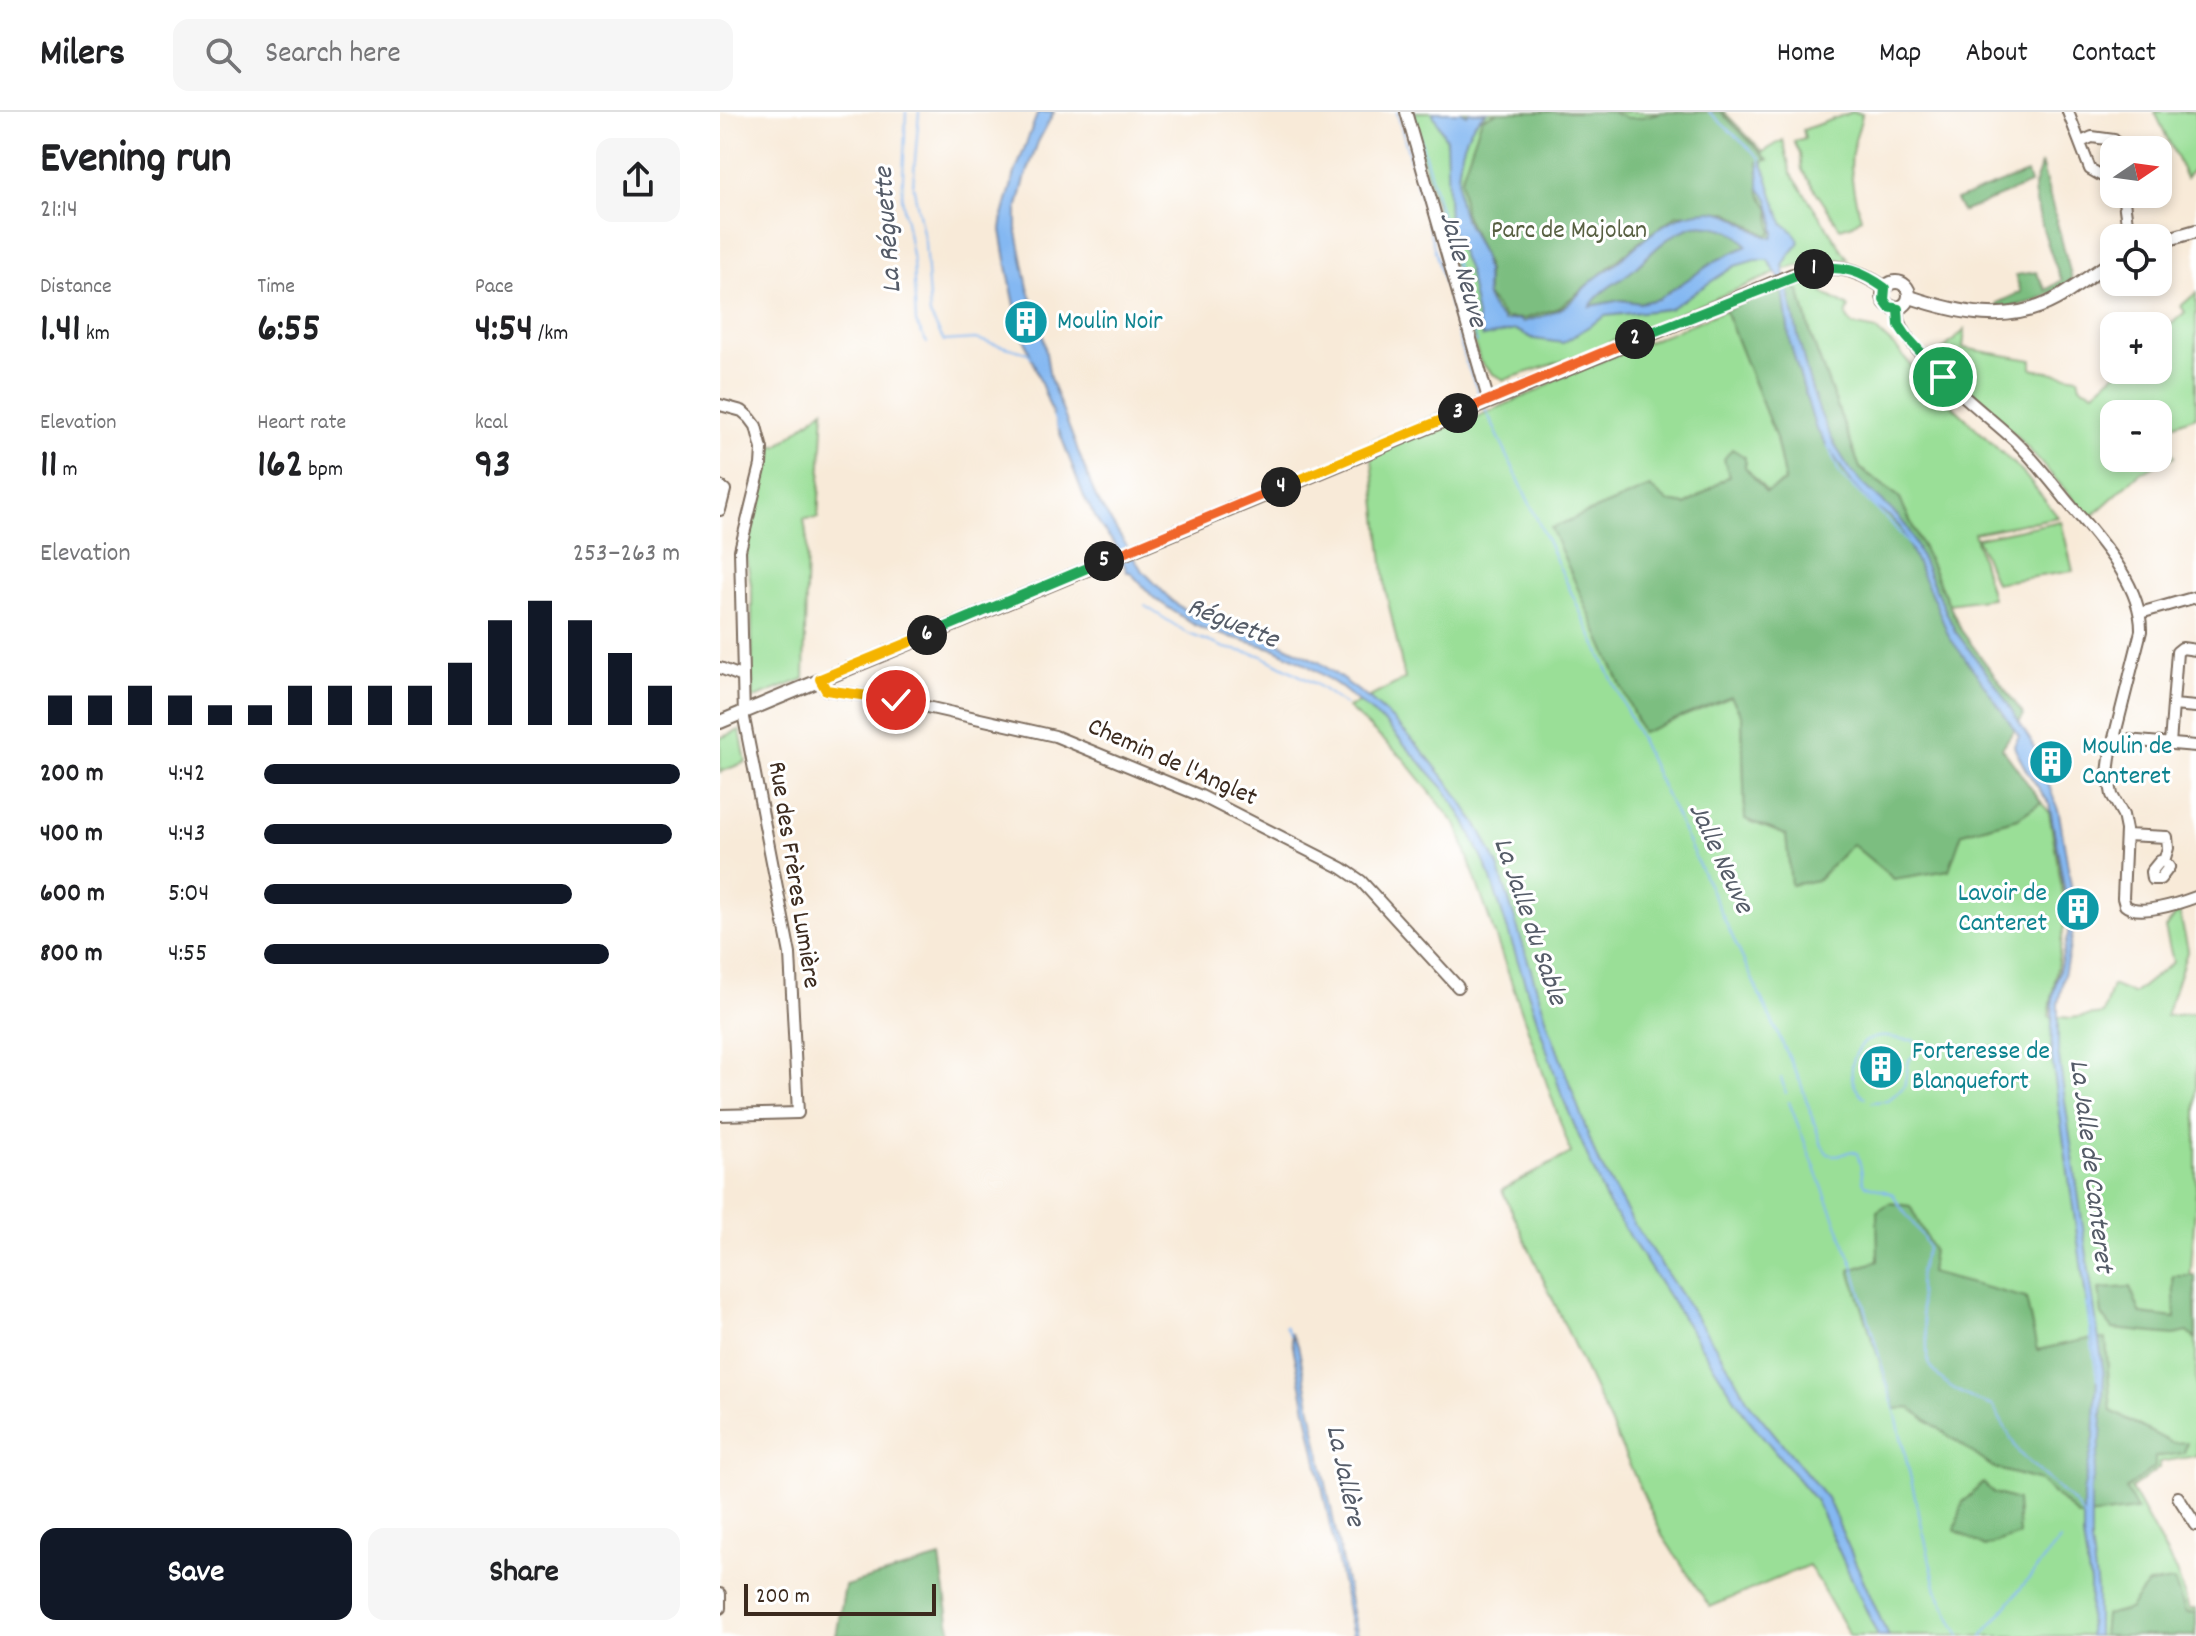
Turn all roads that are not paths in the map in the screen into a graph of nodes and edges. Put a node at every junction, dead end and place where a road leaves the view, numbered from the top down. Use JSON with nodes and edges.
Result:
{"nodes":[{"id":1,"x":1406,"y":112,"type":"edge"},
{"id":2,"x":2068,"y":112,"type":"edge"},
{"id":3,"x":2100,"y":138,"type":"edge"},
{"id":4,"x":2081,"y":142,"type":"junction"},
{"id":5,"x":2100,"y":175,"type":"edge"},
{"id":6,"x":2196,"y":231,"type":"edge"},
{"id":7,"x":2172,"y":238,"type":"edge"},
{"id":8,"x":2100,"y":270,"type":"edge"},
{"id":9,"x":1885,"y":288,"type":"junction"},
{"id":10,"x":1910,"y":297,"type":"junction"},
{"id":11,"x":1898,"y":309,"type":"junction"},
{"id":12,"x":1489,"y":402,"type":"junction"},
{"id":13,"x":720,"y":405,"type":"edge"},
{"id":14,"x":720,"y":486,"type":"edge"},
{"id":15,"x":720,"y":510,"type":"edge"},
{"id":16,"x":2196,"y":597,"type":"edge"},
{"id":17,"x":2140,"y":613,"type":"junction"},
{"id":18,"x":2196,"y":650,"type":"edge"},
{"id":19,"x":720,"y":668,"type":"edge"},
{"id":20,"x":743,"y":677,"type":"junction"},
{"id":21,"x":820,"y":679,"type":"junction"},
{"id":22,"x":2173,"y":705,"type":"junction"},
{"id":23,"x":2196,"y":707,"type":"edge"},
{"id":24,"x":744,"y":711,"type":"junction"},
{"id":25,"x":722,"y":720,"type":"edge"},
{"id":26,"x":2115,"y":739,"type":"junction"},
{"id":27,"x":2170,"y":744,"type":"junction"},
{"id":28,"x":2196,"y":746,"type":"edge"},
{"id":29,"x":2126,"y":835,"type":"junction"},
{"id":30,"x":2164,"y":861,"type":"dead end"},
{"id":31,"x":2196,"y":897,"type":"edge"},
{"id":32,"x":1458,"y":987,"type":"dead end"},
{"id":33,"x":720,"y":1115,"type":"edge"},
{"id":34,"x":2178,"y":1497,"type":"dead end"},
{"id":35,"x":2196,"y":1525,"type":"edge"},
{"id":36,"x":720,"y":1594,"type":"edge"},
{"id":37,"x":720,"y":1608,"type":"edge"}],
"edges":[{"from":1,"to":12,"type":"street"},
{"from":2,"to":4,"type":"street"},
{"from":3,"to":4,"type":"street"},
{"from":4,"to":5,"type":"street"},
{"from":6,"to":7,"type":"main road"},
{"from":8,"to":10,"type":"main road"},
{"from":9,"to":10,"type":"main road"},
{"from":9,"to":11,"type":"main road"},
{"from":9,"to":12,"type":"main road"},
{"from":10,"to":11,"type":"main road"},
{"from":11,"to":17,"type":"street"},
{"from":12,"to":21,"type":"main road"},
{"from":13,"to":20,"type":"street"},
{"from":14,"to":15,"type":"street"},
{"from":16,"to":17,"type":"street"},
{"from":17,"to":26,"type":"street"},
{"from":18,"to":22,"type":"street"},
{"from":19,"to":20,"type":"street"},
{"from":20,"to":24,"type":"street"},
{"from":21,"to":24,"type":"main road"},
{"from":21,"to":32,"type":"street","name":"Chemin de l'Anglet"},
{"from":22,"to":23,"type":"street"},
{"from":22,"to":27,"type":"street"},
{"from":24,"to":25,"type":"main road"},
{"from":24,"to":33,"type":"street","name":"Rue des Frères Lumière"},
{"from":26,"to":27,"type":"street"},
{"from":26,"to":29,"type":"street"},
{"from":27,"to":28,"type":"street"},
{"from":29,"to":30,"type":"street"},
{"from":29,"to":31,"type":"street"},
{"from":34,"to":35,"type":"street"},
{"from":36,"to":37,"type":"street"}]}
